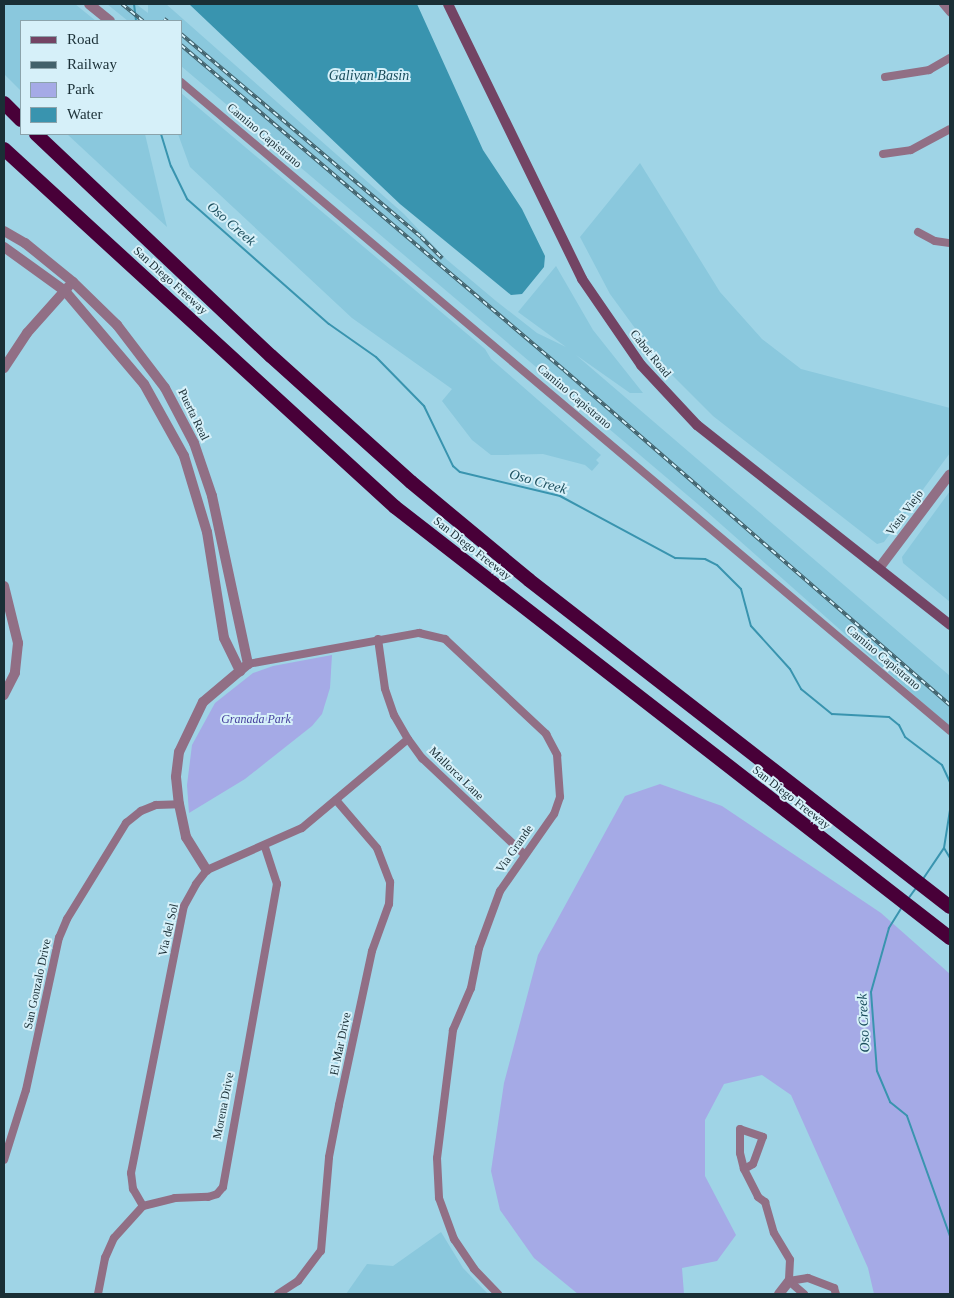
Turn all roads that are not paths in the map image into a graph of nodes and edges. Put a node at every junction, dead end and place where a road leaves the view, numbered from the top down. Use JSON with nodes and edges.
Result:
{"nodes":[{"id":1,"x":89,"y":4,"type":"edge"},
{"id":2,"x":448,"y":4,"type":"edge"},
{"id":3,"x":943,"y":4,"type":"edge"},
{"id":4,"x":950,"y":12,"type":"edge"},
{"id":5,"x":109,"y":20,"type":"edge"},
{"id":6,"x":950,"y":58,"type":"edge"},
{"id":7,"x":885,"y":77,"type":"dead end"},
{"id":8,"x":182,"y":83,"type":"edge"},
{"id":9,"x":4,"y":103,"type":"edge"},
{"id":10,"x":20,"y":119,"type":"edge"},
{"id":11,"x":950,"y":129,"type":"edge"},
{"id":12,"x":37,"y":135,"type":"edge"},
{"id":13,"x":4,"y":149,"type":"edge"},
{"id":14,"x":4,"y":154,"type":"edge"},
{"id":15,"x":884,"y":154,"type":"dead end"},
{"id":16,"x":42,"y":186,"type":"junction"},
{"id":17,"x":4,"y":231,"type":"edge"},
{"id":18,"x":918,"y":232,"type":"dead end"},
{"id":19,"x":950,"y":243,"type":"edge"},
{"id":20,"x":4,"y":247,"type":"edge"},
{"id":21,"x":73,"y":282,"type":"junction"},
{"id":22,"x":65,"y":291,"type":"junction"},
{"id":23,"x":4,"y":368,"type":"edge"},
{"id":24,"x":950,"y":474,"type":"edge"},
{"id":25,"x":880,"y":567,"type":"junction"},
{"id":26,"x":4,"y":586,"type":"edge"},
{"id":27,"x":950,"y":625,"type":"edge"},
{"id":28,"x":378,"y":639,"type":"junction"},
{"id":29,"x":244,"y":667,"type":"junction"},
{"id":30,"x":4,"y":696,"type":"edge"},
{"id":31,"x":950,"y":731,"type":"edge"},
{"id":32,"x":408,"y":739,"type":"junction"},
{"id":33,"x":336,"y":800,"type":"junction"},
{"id":34,"x":179,"y":804,"type":"junction"},
{"id":35,"x":266,"y":847,"type":"junction"},
{"id":36,"x":524,"y":854,"type":"junction"},
{"id":37,"x":207,"y":870,"type":"junction"},
{"id":38,"x":950,"y":907,"type":"edge"},
{"id":39,"x":950,"y":938,"type":"edge"},
{"id":40,"x":4,"y":1160,"type":"edge"},
{"id":41,"x":744,"y":1169,"type":"junction"},
{"id":42,"x":143,"y":1206,"type":"junction"},
{"id":43,"x":788,"y":1281,"type":"junction"},
{"id":44,"x":98,"y":1294,"type":"edge"},
{"id":45,"x":278,"y":1294,"type":"edge"},
{"id":46,"x":498,"y":1294,"type":"edge"},
{"id":47,"x":779,"y":1294,"type":"edge"},
{"id":48,"x":804,"y":1294,"type":"edge"},
{"id":49,"x":836,"y":1294,"type":"edge"}],
"edges":[{"from":1,"to":5,"type":"street"},
{"from":2,"to":25,"type":"main road","name":"Cabot Road"},
{"from":3,"to":4,"type":"street"},
{"from":6,"to":7,"type":"street"},
{"from":8,"to":31,"type":"street","name":"Camino Capistrano"},
{"from":9,"to":10,"type":"highway"},
{"from":11,"to":15,"type":"street"},
{"from":12,"to":38,"type":"highway","name":"San Diego Freeway"},
{"from":13,"to":16,"type":"highway","name":"San Diego Freeway"},
{"from":14,"to":16,"type":"highway"},
{"from":16,"to":39,"type":"highway","name":"San Diego Freeway"},
{"from":17,"to":21,"type":"street","name":"Puerta Real"},
{"from":18,"to":19,"type":"street"},
{"from":20,"to":22,"type":"street"},
{"from":21,"to":22,"type":"street"},
{"from":21,"to":29,"type":"street","name":"Puerta Real"},
{"from":22,"to":23,"type":"street"},
{"from":22,"to":29,"type":"street"},
{"from":24,"to":25,"type":"street","name":"Vista Viejo"},
{"from":25,"to":27,"type":"main road","name":"Cabot Road"},
{"from":26,"to":30,"type":"street"},
{"from":28,"to":29,"type":"street","name":"Via Grande"},
{"from":28,"to":32,"type":"street","name":"Mallorca Lane"},
{"from":28,"to":36,"type":"street","name":"Via Grande"},
{"from":29,"to":34,"type":"street"},
{"from":32,"to":33,"type":"street"},
{"from":32,"to":36,"type":"street","name":"Mallorca Lane"},
{"from":33,"to":35,"type":"street"},
{"from":33,"to":45,"type":"street","name":"El Mar Drive"},
{"from":34,"to":37,"type":"street"},
{"from":34,"to":40,"type":"street","name":"San Gonzalo Drive"},
{"from":35,"to":37,"type":"street"},
{"from":35,"to":42,"type":"street","name":"Morena Drive"},
{"from":36,"to":46,"type":"street","name":"Via Grande"},
{"from":37,"to":42,"type":"street","name":"Via del Sol"},
{"from":41,"to":41,"type":"street"},
{"from":41,"to":43,"type":"street"},
{"from":42,"to":44,"type":"street"},
{"from":43,"to":47,"type":"street"},
{"from":43,"to":48,"type":"street"},
{"from":43,"to":49,"type":"street"}]}
